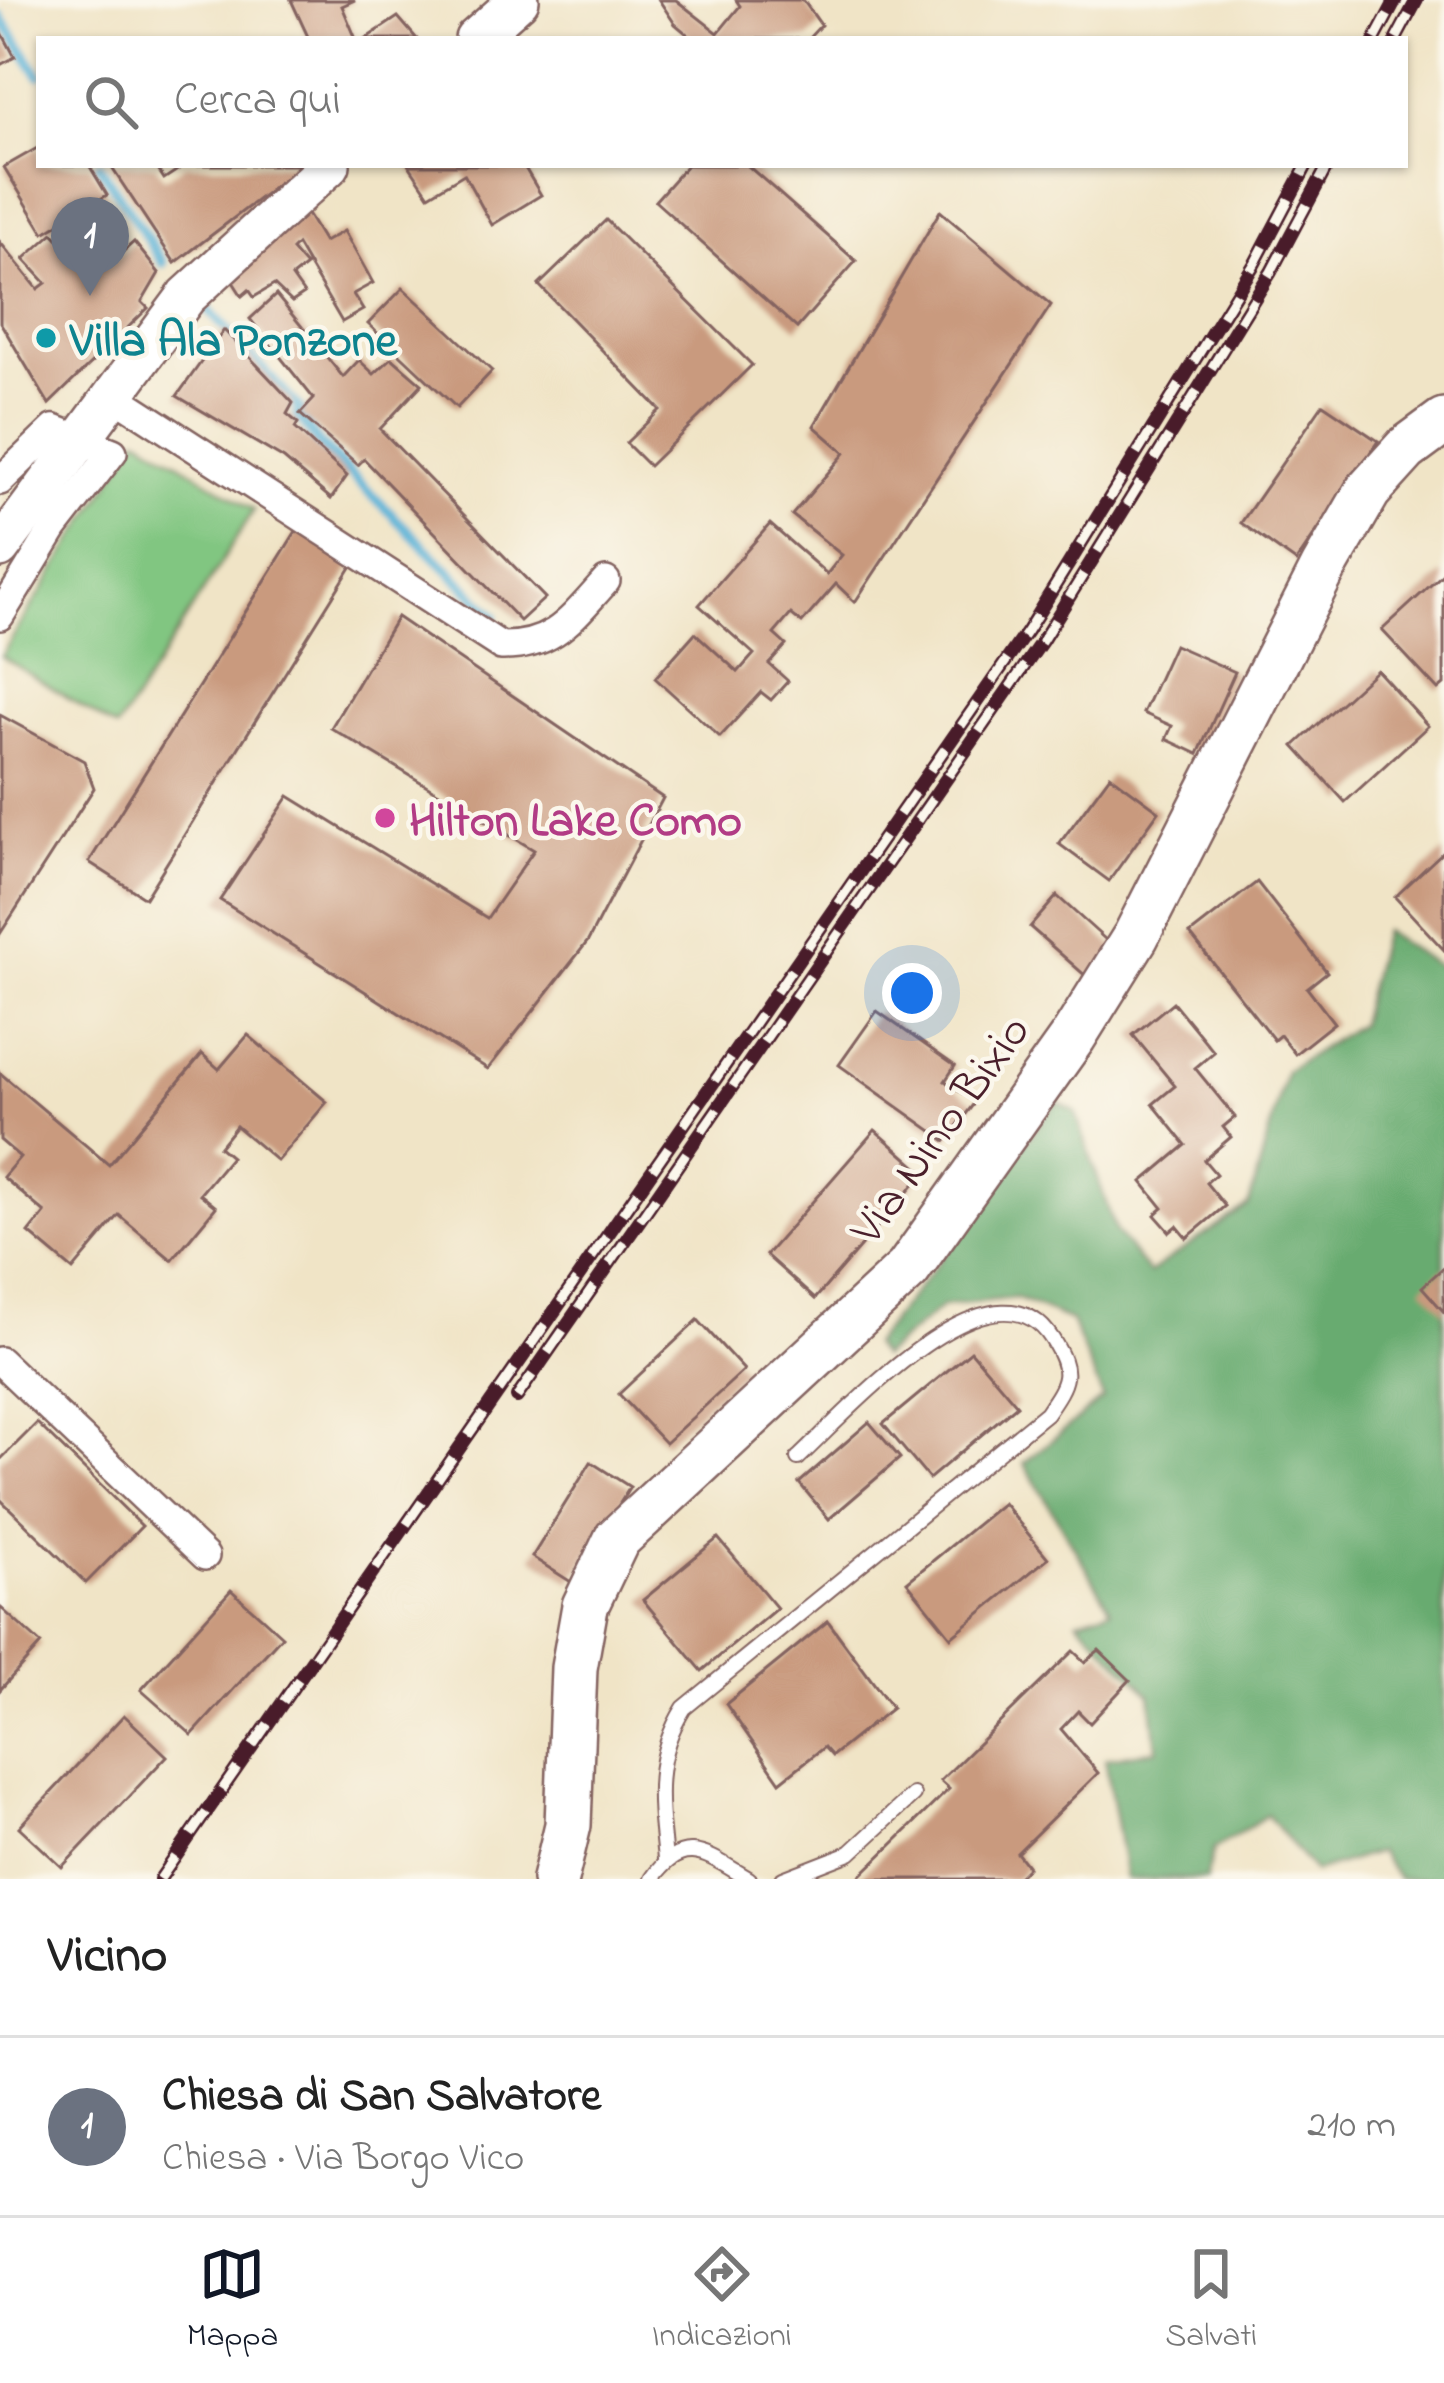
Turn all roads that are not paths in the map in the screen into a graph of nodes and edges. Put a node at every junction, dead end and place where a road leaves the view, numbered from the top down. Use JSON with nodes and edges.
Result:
{"nodes":[{"id":1,"x":520,"y":0,"type":"edge"},
{"id":2,"x":478,"y":36,"type":"edge"},
{"id":3,"x":327,"y":168,"type":"edge"},
{"id":4,"x":113,"y":395,"type":"junction"},
{"id":5,"x":1444,"y":421,"type":"edge"},
{"id":6,"x":78,"y":439,"type":"junction"},
{"id":7,"x":0,"y":481,"type":"edge"},
{"id":8,"x":0,"y":548,"type":"edge"},
{"id":9,"x":606,"y":581,"type":"dead end"},
{"id":10,"x":0,"y":616,"type":"edge"},
{"id":11,"x":0,"y":1361,"type":"edge"},
{"id":12,"x":798,"y":1459,"type":"dead end"},
{"id":13,"x":205,"y":1556,"type":"dead end"},
{"id":14,"x":913,"y":1795,"type":"dead end"},
{"id":15,"x":665,"y":1859,"type":"junction"},
{"id":16,"x":555,"y":1879,"type":"edge"},
{"id":17,"x":652,"y":1879,"type":"edge"},
{"id":18,"x":749,"y":1879,"type":"edge"},
{"id":19,"x":783,"y":1879,"type":"edge"}],
"edges":[{"from":1,"to":2,"type":"main road"},
{"from":3,"to":4,"type":"main road"},
{"from":4,"to":6,"type":"main road"},
{"from":4,"to":9,"type":"street"},
{"from":5,"to":16,"type":"main road","name":"Via Nino Bixio"},
{"from":6,"to":7,"type":"street"},
{"from":6,"to":8,"type":"main road"},
{"from":6,"to":10,"type":"street"},
{"from":11,"to":13,"type":"street"},
{"from":12,"to":15,"type":"lane"},
{"from":14,"to":19,"type":"lane"},
{"from":15,"to":17,"type":"lane"},
{"from":15,"to":18,"type":"lane"}]}
